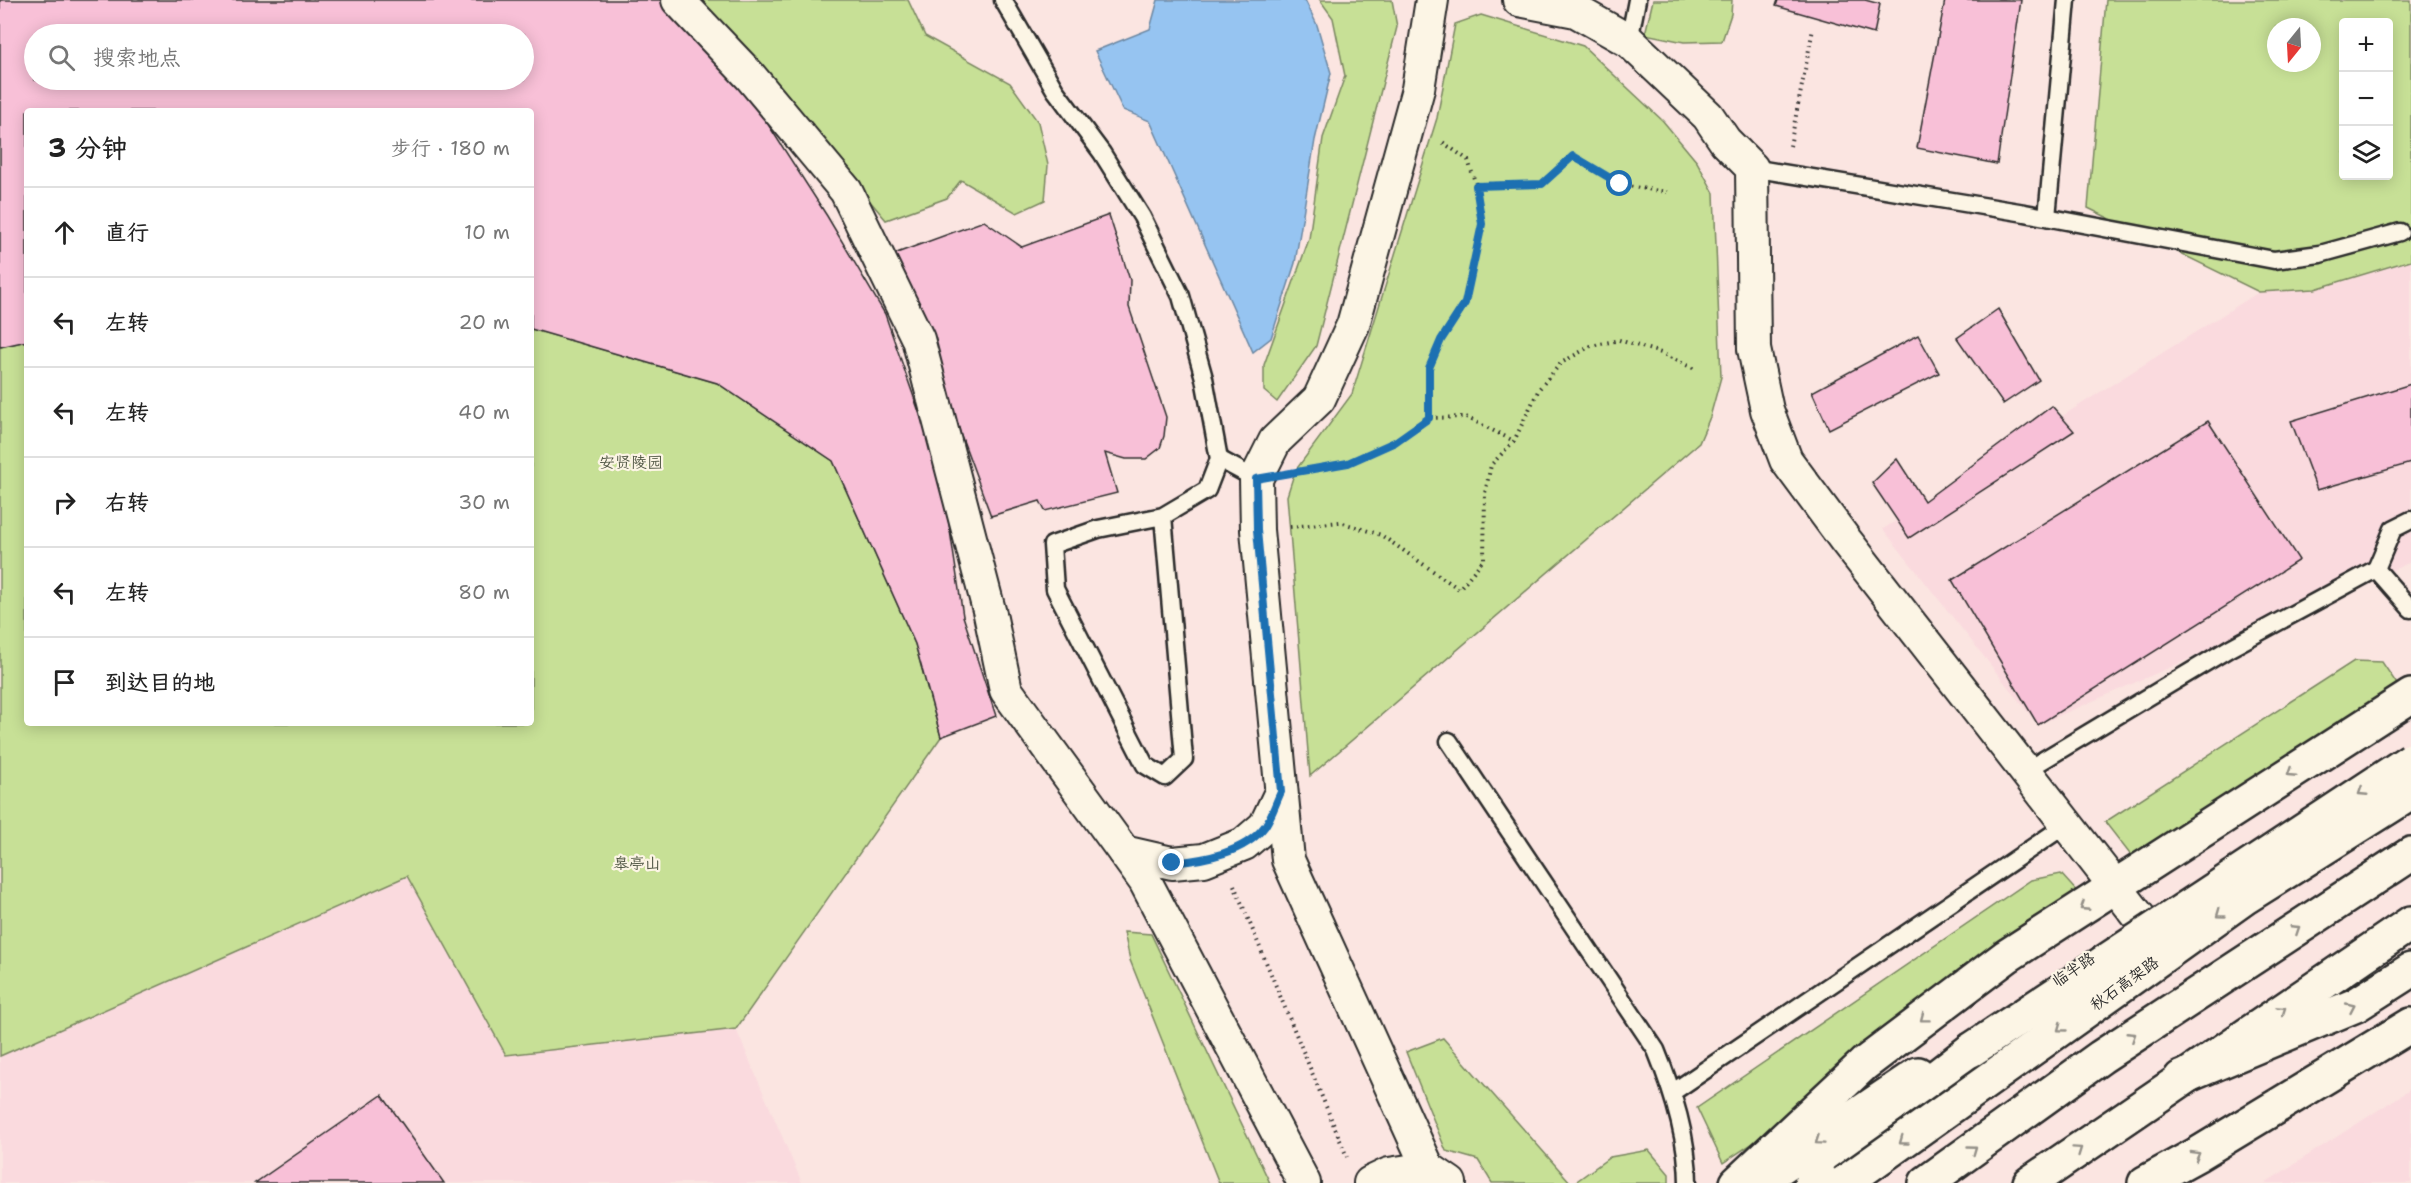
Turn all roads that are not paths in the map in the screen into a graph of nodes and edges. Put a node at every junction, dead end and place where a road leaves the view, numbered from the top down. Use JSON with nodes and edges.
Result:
{"nodes":[{"id":1,"x":678,"y":0,"type":"edge"},
{"id":2,"x":1003,"y":0,"type":"edge"},
{"id":3,"x":1432,"y":0,"type":"edge"},
{"id":4,"x":1519,"y":0,"type":"edge"},
{"id":5,"x":1637,"y":0,"type":"edge"},
{"id":6,"x":2067,"y":0,"type":"edge"},
{"id":7,"x":1629,"y":41,"type":"junction"},
{"id":8,"x":1752,"y":168,"type":"junction"},
{"id":9,"x":2047,"y":217,"type":"junction"},
{"id":10,"x":2400,"y":232,"type":"dead end"},
{"id":11,"x":1219,"y":459,"type":"junction"},
{"id":12,"x":1256,"y":479,"type":"junction"},
{"id":13,"x":1163,"y":516,"type":"junction"},
{"id":14,"x":2411,"y":520,"type":"edge"},
{"id":15,"x":2376,"y":569,"type":"junction"},
{"id":16,"x":2411,"y":609,"type":"edge"},
{"id":17,"x":2411,"y":696,"type":"edge"},
{"id":18,"x":1449,"y":741,"type":"dead end"},
{"id":19,"x":2411,"y":760,"type":"edge"},
{"id":20,"x":2025,"y":771,"type":"junction"},
{"id":21,"x":1281,"y":792,"type":"junction"},
{"id":22,"x":2411,"y":793,"type":"edge"},
{"id":23,"x":2067,"y":824,"type":"junction"},
{"id":24,"x":1124,"y":852,"type":"junction"},
{"id":25,"x":2411,"y":854,"type":"edge"},
{"id":26,"x":2143,"y":922,"type":"junction"},
{"id":27,"x":2411,"y":923,"type":"edge"},
{"id":28,"x":2411,"y":970,"type":"edge"},
{"id":29,"x":2400,"y":1032,"type":"edge"},
{"id":30,"x":2181,"y":1078,"type":"junction"},
{"id":31,"x":1673,"y":1092,"type":"junction"},
{"id":32,"x":1359,"y":1172,"type":"edge"},
{"id":33,"x":1439,"y":1176,"type":"edge"},
{"id":34,"x":1304,"y":1183,"type":"edge"},
{"id":35,"x":1688,"y":1183,"type":"edge"},
{"id":36,"x":1737,"y":1183,"type":"edge"},
{"id":37,"x":1757,"y":1183,"type":"edge"},
{"id":38,"x":1811,"y":1183,"type":"edge"},
{"id":39,"x":1844,"y":1183,"type":"edge"},
{"id":40,"x":1926,"y":1183,"type":"edge"},
{"id":41,"x":2030,"y":1183,"type":"edge"},
{"id":42,"x":2145,"y":1183,"type":"edge"}],
"edges":[{"from":1,"to":24,"type":"street"},
{"from":2,"to":11,"type":"lane"},
{"from":3,"to":12,"type":"street"},
{"from":4,"to":7,"type":"street"},
{"from":5,"to":7,"type":"lane"},
{"from":6,"to":9,"type":"lane"},
{"from":7,"to":8,"type":"street"},
{"from":8,"to":9,"type":"lane"},
{"from":8,"to":20,"type":"street"},
{"from":9,"to":10,"type":"lane"},
{"from":11,"to":12,"type":"lane"},
{"from":11,"to":13,"type":"lane"},
{"from":12,"to":21,"type":"street"},
{"from":13,"to":13,"type":"lane"},
{"from":14,"to":15,"type":"lane"},
{"from":15,"to":16,"type":"lane"},
{"from":15,"to":20,"type":"lane"},
{"from":17,"to":36,"type":"main road","one_way":true},
{"from":18,"to":31,"type":"lane"},
{"from":19,"to":38,"type":"main road","one_way":true,"bridge":true},
{"from":20,"to":23,"type":"street"},
{"from":21,"to":24,"type":"street"},
{"from":21,"to":33,"type":"street"},
{"from":22,"to":26,"type":"main road","name":"临半路"},
{"from":22,"to":39,"type":"main road","name":"秋石高架路","one_way":true,"bridge":true},
{"from":23,"to":26,"type":"street"},
{"from":23,"to":31,"type":"lane"},
{"from":24,"to":34,"type":"street"},
{"from":40,"to":25,"type":"main road","one_way":true},
{"from":26,"to":37,"type":"main road","name":"临半路","one_way":true},
{"from":30,"to":27,"type":"main road","one_way":true},
{"from":30,"to":28,"type":"main road","one_way":true},
{"from":42,"to":29,"type":"main road","one_way":true},
{"from":41,"to":30,"type":"main road","one_way":true},
{"from":31,"to":35,"type":"lane"},
{"from":32,"to":33,"type":"street"}]}
